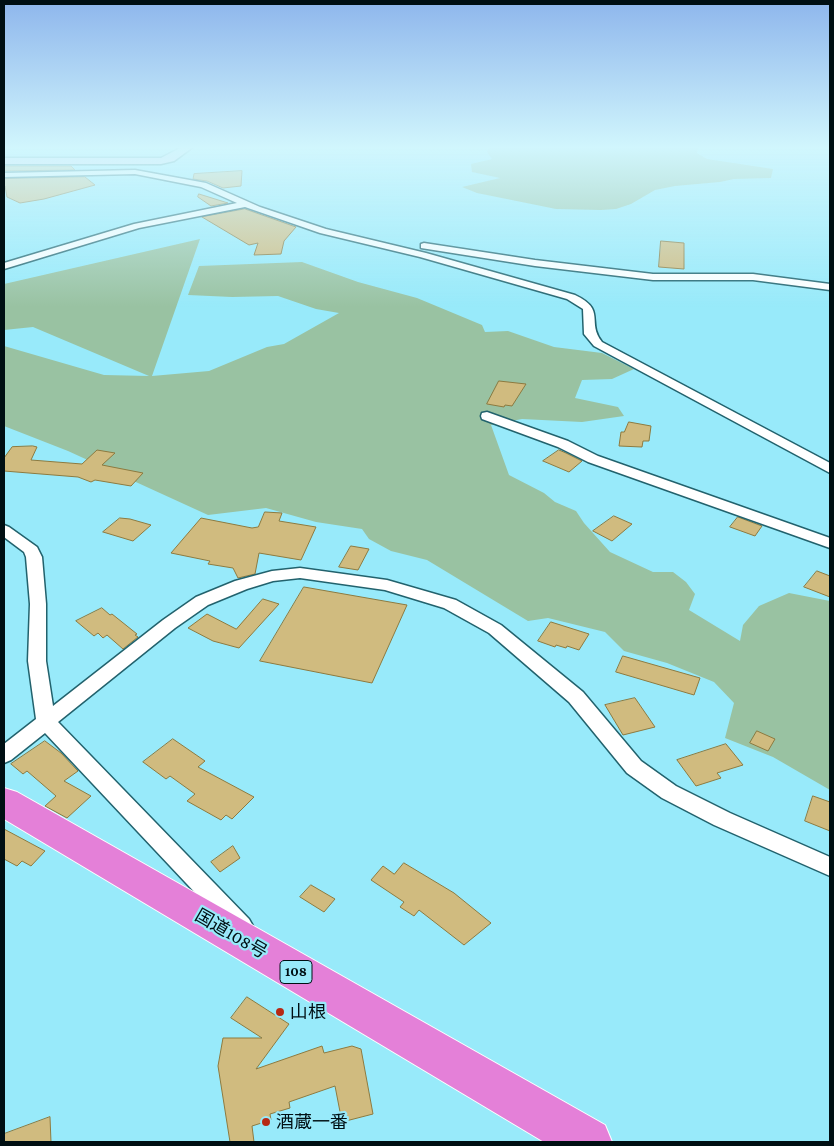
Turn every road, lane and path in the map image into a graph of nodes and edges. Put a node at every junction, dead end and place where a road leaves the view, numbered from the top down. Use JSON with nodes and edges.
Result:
{"nodes":[{"id":1,"x":238,"y":200,"type":"edge"},
{"id":2,"x":246,"y":204,"type":"junction"},
{"id":3,"x":340,"y":235,"type":"junction"},
{"id":4,"x":4,"y":266,"type":"edge"},
{"id":5,"x":830,"y":287,"type":"edge"},
{"id":6,"x":487,"y":416,"type":"dead end"},
{"id":7,"x":830,"y":469,"type":"edge"},
{"id":8,"x":4,"y":530,"type":"edge"},
{"id":9,"x":830,"y":543,"type":"edge"},
{"id":10,"x":46,"y":722,"type":"junction"},
{"id":11,"x":4,"y":755,"type":"edge"},
{"id":12,"x":4,"y":802,"type":"edge"},
{"id":13,"x":830,"y":867,"type":"edge"},
{"id":14,"x":272,"y":958,"type":"junction"},
{"id":15,"x":588,"y":1142,"type":"edge"}],
"edges":[{"from":1,"to":2,"type":"street"},
{"from":2,"to":3,"type":"street"},
{"from":2,"to":4,"type":"street"},
{"from":3,"to":5,"type":"street"},
{"from":3,"to":7,"type":"street"},
{"from":6,"to":9,"type":"street"},
{"from":8,"to":10,"type":"street"},
{"from":10,"to":11,"type":"street"},
{"from":10,"to":13,"type":"street"},
{"from":10,"to":14,"type":"street"},
{"from":12,"to":14,"type":"highway","name":"国道108号","number":"108"},
{"from":14,"to":15,"type":"highway","name":"国道108号","number":"108"}]}
